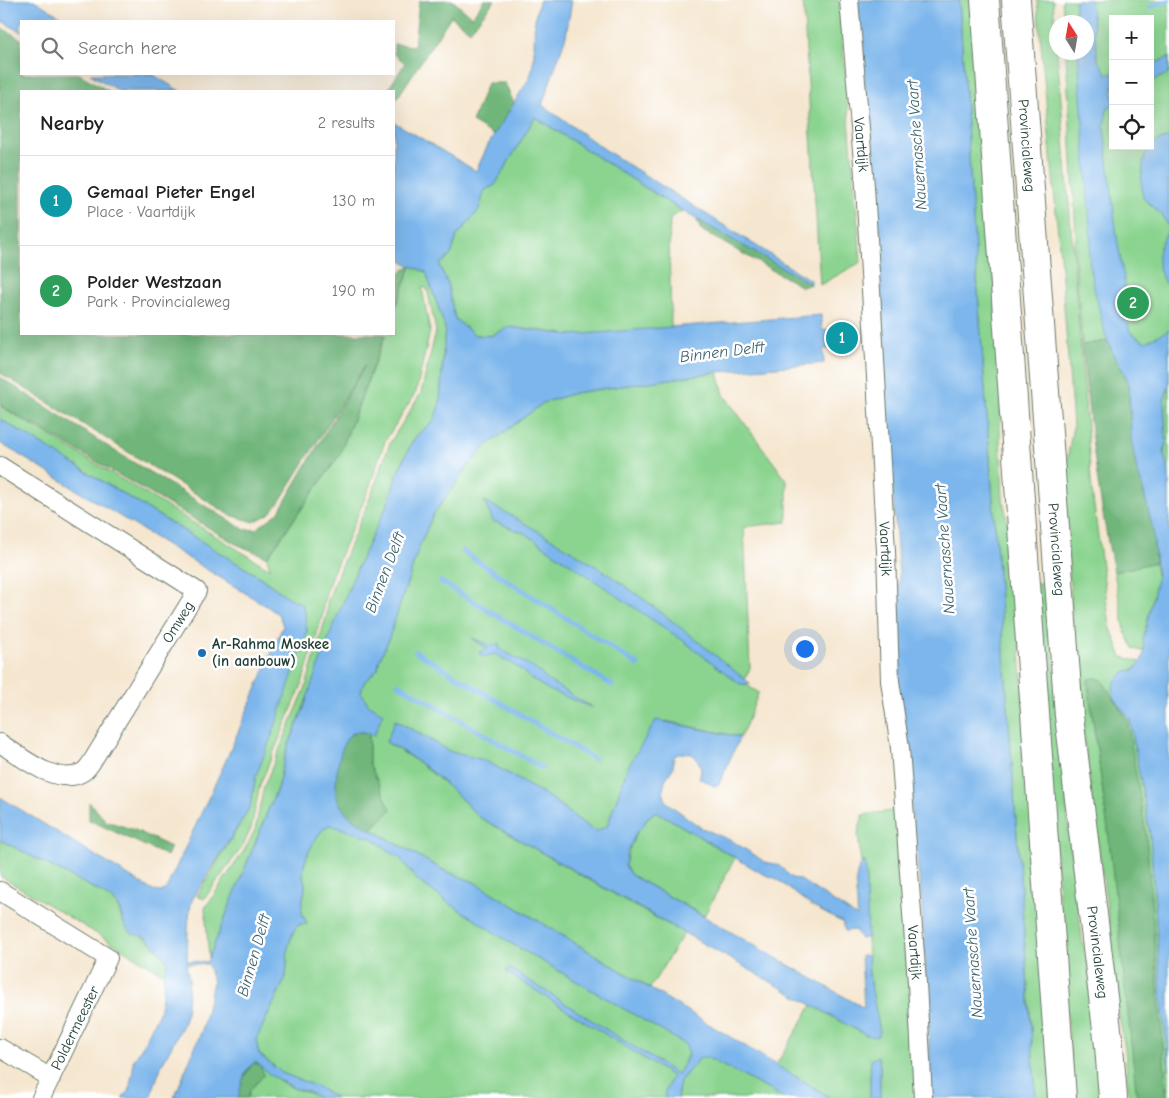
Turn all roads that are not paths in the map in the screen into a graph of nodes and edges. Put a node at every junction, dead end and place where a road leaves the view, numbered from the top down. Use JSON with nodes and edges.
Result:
{"nodes":[{"id":1,"x":849,"y":0,"type":"edge"},
{"id":2,"x":985,"y":0,"type":"edge"},
{"id":3,"x":1016,"y":0,"type":"edge"},
{"id":4,"x":0,"y":466,"type":"edge"},
{"id":5,"x":0,"y":743,"type":"edge"},
{"id":6,"x":0,"y":891,"type":"edge"},
{"id":7,"x":0,"y":1048,"type":"edge"},
{"id":8,"x":51,"y":1078,"type":"junction"},
{"id":9,"x":40,"y":1098,"type":"edge"},
{"id":10,"x":923,"y":1098,"type":"edge"},
{"id":11,"x":1062,"y":1098,"type":"edge"},
{"id":12,"x":1113,"y":1098,"type":"edge"}],
"edges":[{"from":1,"to":10,"type":"street","name":"Vaartdijk"},
{"from":2,"to":11,"type":"highway","name":"Provincialeweg"},
{"from":3,"to":12,"type":"highway","name":"Provincialeweg"},
{"from":4,"to":5,"type":"street","name":"Omweg"},
{"from":6,"to":8,"type":"street","name":"Poldermeester"},
{"from":7,"to":8,"type":"street"},
{"from":8,"to":9,"type":"street","name":"Poldermeester"}]}
